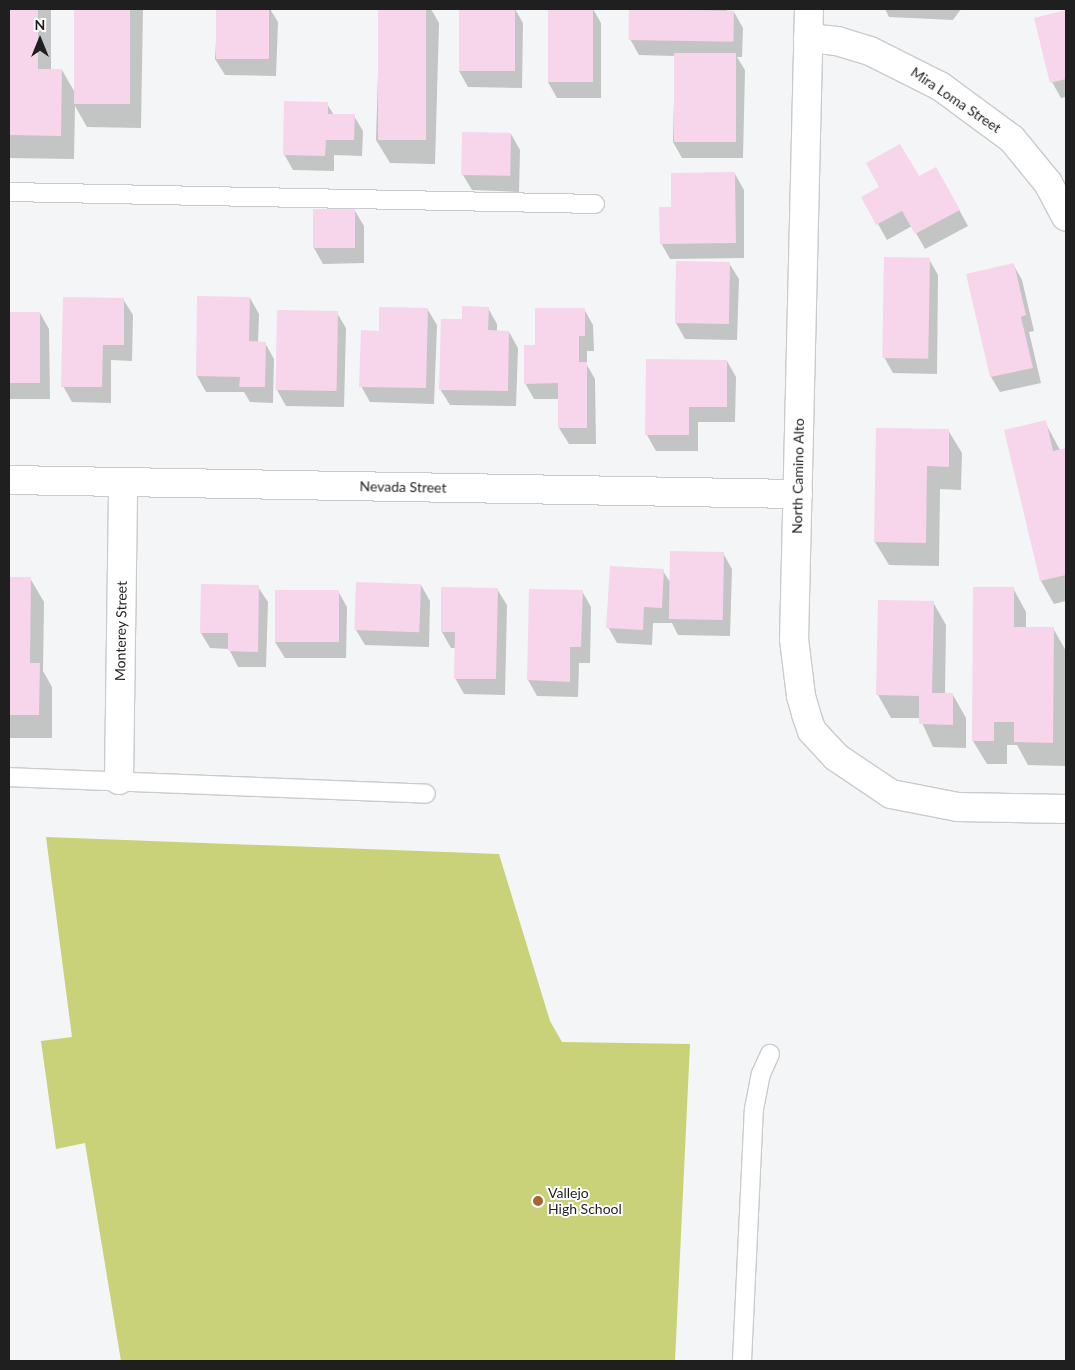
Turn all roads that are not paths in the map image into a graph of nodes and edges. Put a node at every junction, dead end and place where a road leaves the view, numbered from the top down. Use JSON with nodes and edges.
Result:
{"nodes":[{"id":1,"x":809,"y":9,"type":"edge"},
{"id":2,"x":808,"y":38,"type":"junction"},
{"id":3,"x":9,"y":192,"type":"edge"},
{"id":4,"x":595,"y":204,"type":"dead end"},
{"id":5,"x":1066,"y":217,"type":"edge"},
{"id":6,"x":9,"y":480,"type":"edge"},
{"id":7,"x":123,"y":483,"type":"junction"},
{"id":8,"x":798,"y":494,"type":"junction"},
{"id":9,"x":9,"y":777,"type":"edge"},
{"id":10,"x":119,"y":780,"type":"junction"},
{"id":11,"x":426,"y":794,"type":"dead end"},
{"id":12,"x":1066,"y":809,"type":"edge"},
{"id":13,"x":770,"y":1054,"type":"dead end"},
{"id":14,"x":742,"y":1361,"type":"edge"}],
"edges":[{"from":1,"to":2,"type":"street","name":"North Camino Alto"},
{"from":2,"to":5,"type":"street","name":"Mira Loma Street"},
{"from":2,"to":8,"type":"street","name":"North Camino Alto"},
{"from":3,"to":4,"type":"lane"},
{"from":6,"to":7,"type":"street","name":"Nevada Street"},
{"from":7,"to":8,"type":"street","name":"Nevada Street"},
{"from":7,"to":10,"type":"street","name":"Monterey Street"},
{"from":8,"to":12,"type":"street","name":"North Camino Alto"},
{"from":9,"to":10,"type":"lane"},
{"from":10,"to":11,"type":"lane"},
{"from":13,"to":14,"type":"lane"}]}
